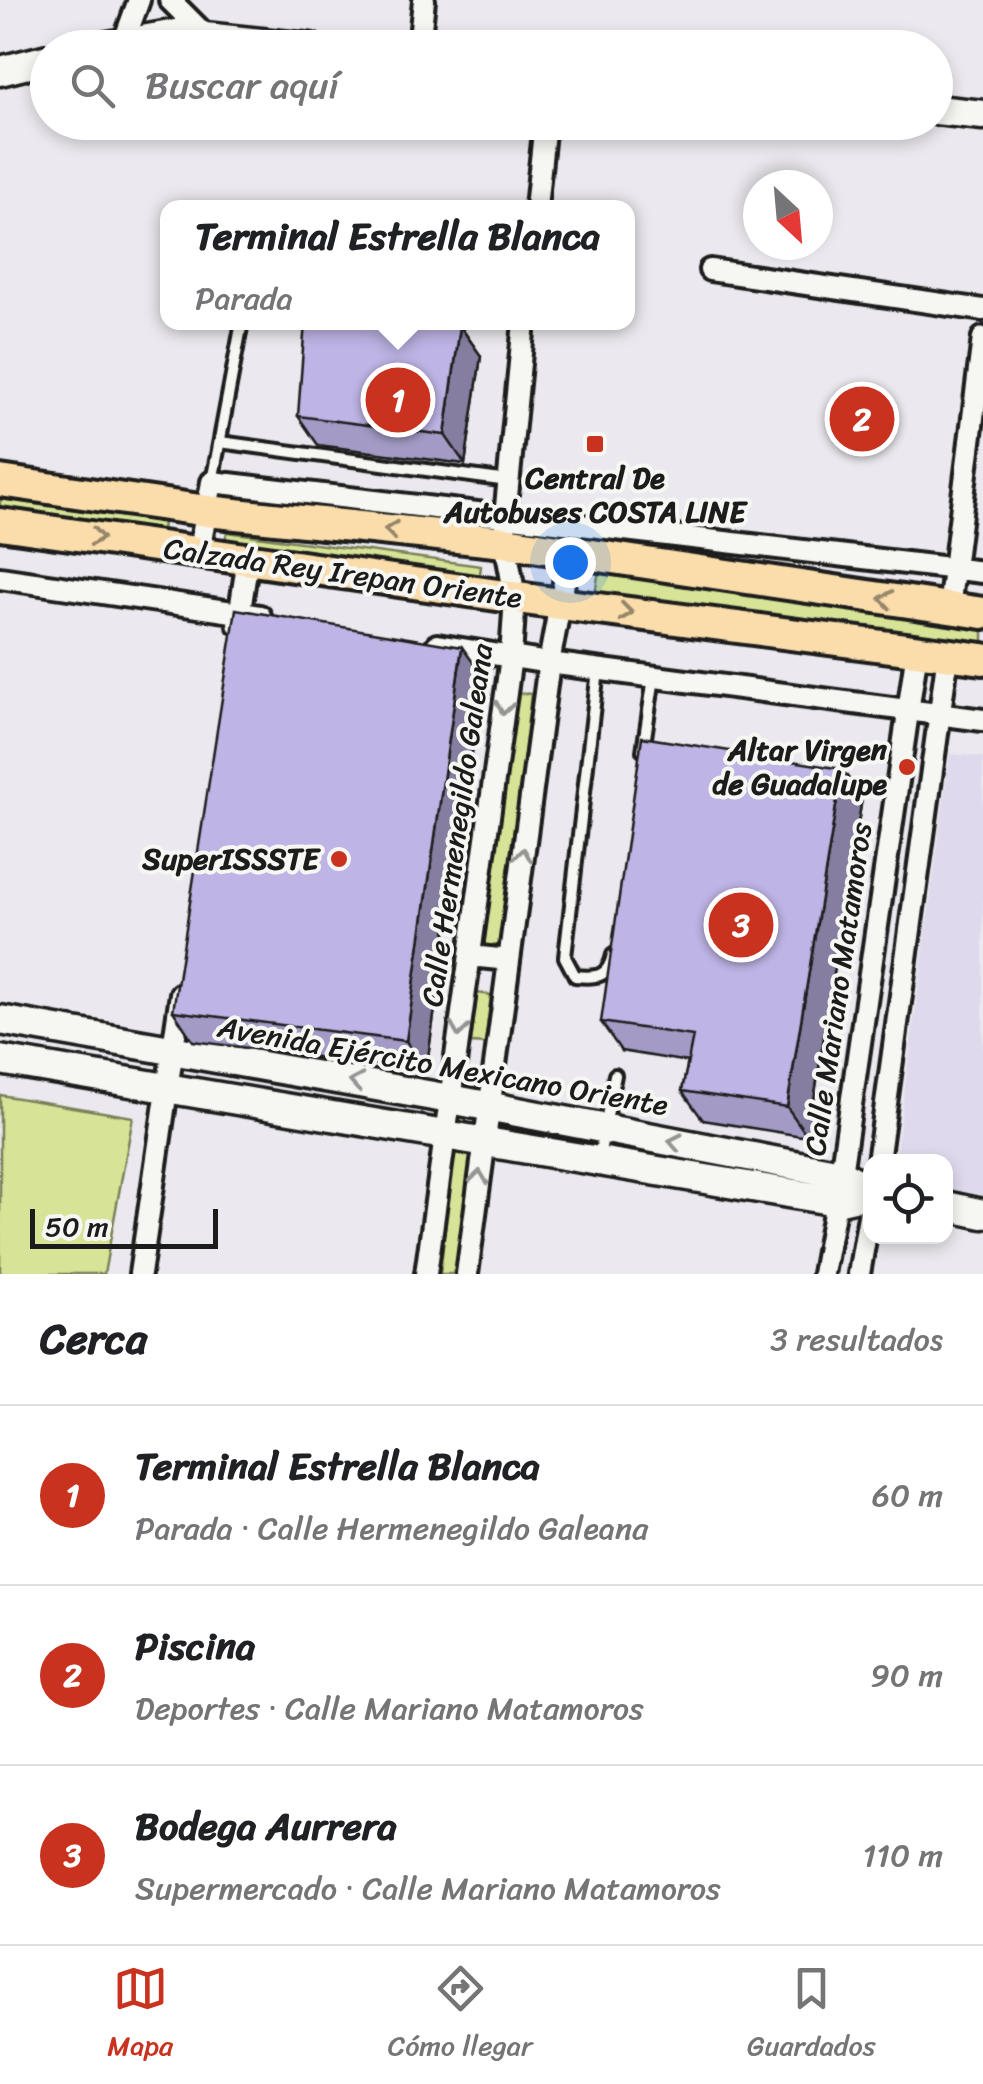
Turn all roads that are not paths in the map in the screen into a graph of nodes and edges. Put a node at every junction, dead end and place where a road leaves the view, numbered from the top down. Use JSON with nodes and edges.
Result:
{"nodes":[{"id":1,"x":139,"y":0,"type":"edge"},
{"id":2,"x":170,"y":0,"type":"edge"},
{"id":3,"x":424,"y":0,"type":"edge"},
{"id":4,"x":119,"y":30,"type":"edge"},
{"id":5,"x":200,"y":30,"type":"edge"},
{"id":6,"x":420,"y":30,"type":"edge"},
{"id":7,"x":30,"y":64,"type":"edge"},
{"id":8,"x":0,"y":71,"type":"edge"},
{"id":9,"x":953,"y":112,"type":"edge"},
{"id":10,"x":983,"y":115,"type":"edge"},
{"id":11,"x":542,"y":140,"type":"edge"},
{"id":12,"x":537,"y":200,"type":"edge"},
{"id":13,"x":710,"y":270,"type":"dead end"},
{"id":14,"x":983,"y":310,"type":"edge"},
{"id":15,"x":241,"y":330,"type":"edge"},
{"id":16,"x":523,"y":330,"type":"edge"},
{"id":17,"x":983,"y":338,"type":"edge"},
{"id":18,"x":220,"y":442,"type":"junction"},
{"id":19,"x":0,"y":481,"type":"edge"},
{"id":20,"x":508,"y":481,"type":"junction"},
{"id":21,"x":210,"y":496,"type":"junction"},
{"id":22,"x":0,"y":524,"type":"edge"},
{"id":23,"x":505,"y":530,"type":"junction"},
{"id":24,"x":570,"y":550,"type":"junction"},
{"id":25,"x":199,"y":552,"type":"junction"},
{"id":26,"x":248,"y":558,"type":"junction"},
{"id":27,"x":954,"y":567,"type":"junction"},
{"id":28,"x":983,"y":572,"type":"edge"},
{"id":29,"x":0,"y":578,"type":"edge"},
{"id":30,"x":515,"y":598,"type":"junction"},
{"id":31,"x":560,"y":604,"type":"junction"},
{"id":32,"x":949,"y":609,"type":"junction"},
{"id":33,"x":240,"y":612,"type":"junction"},
{"id":34,"x":983,"y":613,"type":"edge"},
{"id":35,"x":279,"y":619,"type":"edge"},
{"id":36,"x":414,"y":642,"type":"edge"},
{"id":37,"x":234,"y":650,"type":"edge"},
{"id":38,"x":933,"y":652,"type":"junction"},
{"id":39,"x":511,"y":658,"type":"junction"},
{"id":40,"x":983,"y":659,"type":"edge"},
{"id":41,"x":549,"y":664,"type":"junction"},
{"id":42,"x":598,"y":670,"type":"junction"},
{"id":43,"x":654,"y":678,"type":"junction"},
{"id":44,"x":908,"y":712,"type":"junction"},
{"id":45,"x":940,"y":715,"type":"junction"},
{"id":46,"x":983,"y":720,"type":"edge"},
{"id":47,"x":640,"y":772,"type":"edge"},
{"id":48,"x":875,"y":940,"type":"junction"},
{"id":49,"x":614,"y":942,"type":"edge"},
{"id":50,"x":907,"y":948,"type":"junction"},
{"id":51,"x":470,"y":956,"type":"junction"},
{"id":52,"x":508,"y":960,"type":"junction"},
{"id":53,"x":184,"y":974,"type":"edge"},
{"id":54,"x":0,"y":1020,"type":"edge"},
{"id":55,"x":173,"y":1050,"type":"junction"},
{"id":56,"x":0,"y":1060,"type":"edge"},
{"id":57,"x":615,"y":1075,"type":"dead end"},
{"id":58,"x":166,"y":1091,"type":"junction"},
{"id":59,"x":450,"y":1098,"type":"junction"},
{"id":60,"x":489,"y":1106,"type":"junction"},
{"id":61,"x":604,"y":1128,"type":"junction"},
{"id":62,"x":444,"y":1134,"type":"junction"},
{"id":63,"x":483,"y":1142,"type":"junction"},
{"id":64,"x":722,"y":1151,"type":"junction"},
{"id":65,"x":879,"y":1154,"type":"edge"},
{"id":66,"x":598,"y":1162,"type":"junction"},
{"id":67,"x":715,"y":1182,"type":"junction"},
{"id":68,"x":839,"y":1188,"type":"junction"},
{"id":69,"x":863,"y":1190,"type":"edge"},
{"id":70,"x":953,"y":1208,"type":"edge"},
{"id":71,"x":983,"y":1214,"type":"edge"},
{"id":72,"x":864,"y":1244,"type":"edge"},
{"id":73,"x":140,"y":1274,"type":"edge"},
{"id":74,"x":426,"y":1274,"type":"edge"},
{"id":75,"x":467,"y":1274,"type":"edge"},
{"id":76,"x":823,"y":1274,"type":"edge"},
{"id":77,"x":858,"y":1274,"type":"edge"}],
"edges":[{"from":1,"to":4,"type":"street"},
{"from":2,"to":5,"type":"street"},
{"from":3,"to":6,"type":"street"},
{"from":7,"to":8,"type":"street"},
{"from":9,"to":10,"type":"street"},
{"from":11,"to":12,"type":"street"},
{"from":13,"to":14,"type":"street"},
{"from":15,"to":18,"type":"lane"},
{"from":16,"to":20,"type":"street","name":"Calle Hermenegildo Galeana"},
{"from":17,"to":27,"type":"street"},
{"from":18,"to":20,"type":"lane"},
{"from":18,"to":21,"type":"lane"},
{"from":19,"to":21,"type":"main road","name":"Calzada Rey Irepan Oriente"},
{"from":20,"to":23,"type":"street","name":"Calle Hermenegildo Galeana"},
{"from":21,"to":23,"type":"main road","name":"Calzada Rey Irepan Oriente"},
{"from":21,"to":25,"type":"street"},
{"from":22,"to":25,"type":"main road","name":"Calzada Rey Irepan Oriente","one_way":true},
{"from":23,"to":24,"type":"main road","name":"Calzada Rey Irepan Oriente"},
{"from":23,"to":27,"type":"street"},
{"from":23,"to":30,"type":"street","name":"Calle Hermenegildo Galeana"},
{"from":24,"to":31,"type":"street"},
{"from":32,"to":24,"type":"main road","name":"Calzada Rey Irepan Oriente","one_way":true},
{"from":25,"to":26,"type":"main road","name":"Calzada Rey Irepan Oriente"},
{"from":26,"to":30,"type":"main road","name":"Calzada Rey Irepan Oriente"},
{"from":26,"to":33,"type":"street"},
{"from":27,"to":28,"type":"street"},
{"from":27,"to":32,"type":"street"},
{"from":29,"to":33,"type":"street"},
{"from":30,"to":31,"type":"main road","name":"Calzada Rey Irepan Oriente"},
{"from":30,"to":39,"type":"street","name":"Calle Hermenegildo Galeana"},
{"from":31,"to":38,"type":"main road","name":"Calzada Rey Irepan Oriente","one_way":true},
{"from":31,"to":41,"type":"street"},
{"from":32,"to":34,"type":"main road","name":"Calzada Rey Irepan Oriente"},
{"from":33,"to":35,"type":"street"},
{"from":33,"to":37,"type":"street"},
{"from":36,"to":39,"type":"street"},
{"from":38,"to":40,"type":"main road","name":"Calzada Rey Irepan Oriente"},
{"from":38,"to":44,"type":"street","name":"Calle Mariano Matamoros"},
{"from":38,"to":45,"type":"street","name":"Calle Mariano Matamoros"},
{"from":39,"to":41,"type":"street"},
{"from":39,"to":51,"type":"street","name":"Calle Hermenegildo Galeana","one_way":true},
{"from":41,"to":42,"type":"street"},
{"from":52,"to":41,"type":"street","one_way":true},
{"from":42,"to":43,"type":"street"},
{"from":42,"to":49,"type":"lane"},
{"from":43,"to":44,"type":"street"},
{"from":43,"to":47,"type":"lane"},
{"from":44,"to":45,"type":"street"},
{"from":44,"to":48,"type":"street","name":"Calle Mariano Matamoros"},
{"from":45,"to":46,"type":"street"},
{"from":45,"to":50,"type":"street","name":"Calle Mariano Matamoros"},
{"from":48,"to":50,"type":"street"},
{"from":48,"to":68,"type":"street","name":"Calle Mariano Matamoros"},
{"from":50,"to":65,"type":"street","name":"Calle Mariano Matamoros"},
{"from":51,"to":52,"type":"street"},
{"from":51,"to":59,"type":"street","name":"Calle Hermenegildo Galeana","one_way":true},
{"from":52,"to":60,"type":"street"},
{"from":53,"to":55,"type":"street"},
{"from":54,"to":55,"type":"street","name":"Avenida Ejército Mexicano Oriente"},
{"from":55,"to":58,"type":"street"},
{"from":59,"to":55,"type":"street","name":"Avenida Ejército Mexicano Oriente","one_way":true},
{"from":56,"to":58,"type":"street"},
{"from":57,"to":61,"type":"lane"},
{"from":58,"to":62,"type":"street"},
{"from":58,"to":73,"type":"street"},
{"from":59,"to":60,"type":"street","name":"Avenida Ejército Mexicano Oriente"},
{"from":59,"to":62,"type":"street","name":"Calle Hermenegildo Galeana"},
{"from":60,"to":61,"type":"street","name":"Avenida Ejército Mexicano Oriente"},
{"from":60,"to":63,"type":"street"},
{"from":64,"to":61,"type":"street","name":"Avenida Ejército Mexicano Oriente","one_way":true},
{"from":61,"to":66,"type":"lane"},
{"from":62,"to":63,"type":"street"},
{"from":62,"to":74,"type":"street","name":"Calle Hermenegildo Galeana"},
{"from":63,"to":66,"type":"street"},
{"from":75,"to":63,"type":"street","one_way":true},
{"from":64,"to":67,"type":"street"},
{"from":64,"to":68,"type":"street","name":"Avenida Ejército Mexicano Oriente"},
{"from":66,"to":67,"type":"street"},
{"from":67,"to":68,"type":"street"},
{"from":68,"to":69,"type":"street","name":"Avenida Ejército Mexicano Oriente"},
{"from":68,"to":76,"type":"street","name":"Calle Mariano Matamoros"},
{"from":70,"to":71,"type":"street"},
{"from":72,"to":77,"type":"street"}]}
